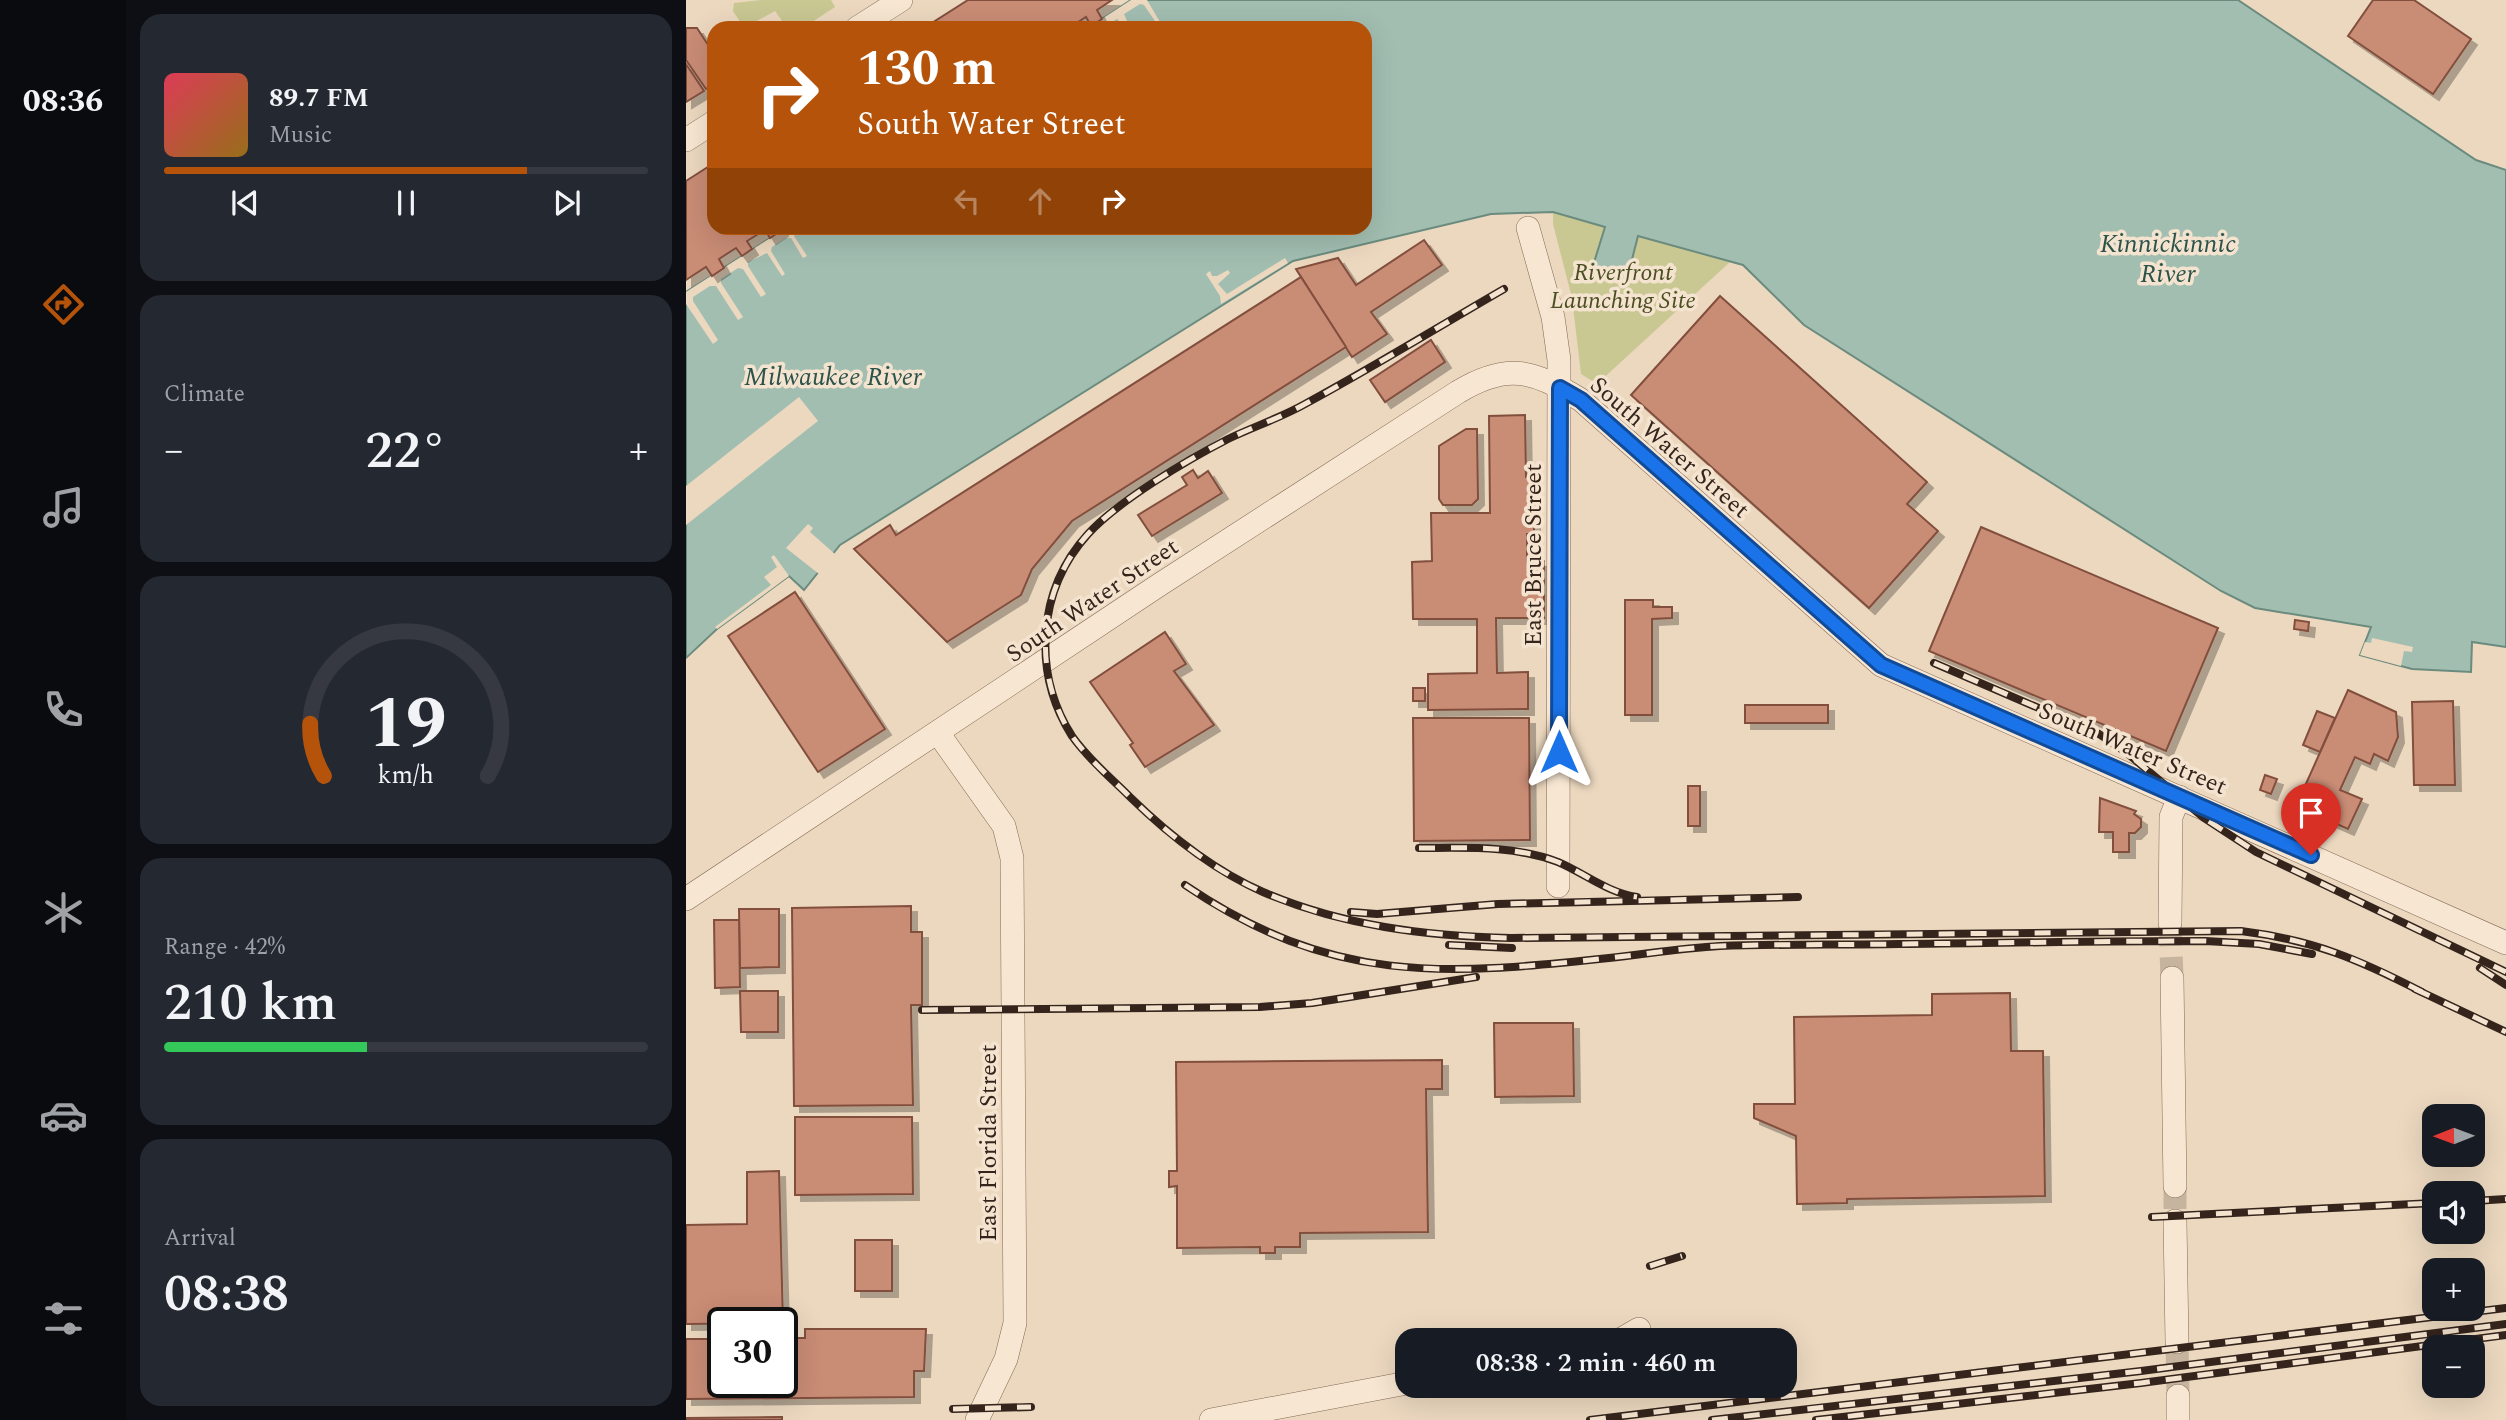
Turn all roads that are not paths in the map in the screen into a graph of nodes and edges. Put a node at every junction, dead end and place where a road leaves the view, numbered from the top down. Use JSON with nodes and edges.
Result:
{"nodes":[{"id":1,"x":901,"y":0,"type":"edge"},
{"id":2,"x":875,"y":7,"type":"edge"},
{"id":3,"x":864,"y":21,"type":"edge"},
{"id":4,"x":707,"y":126,"type":"edge"},
{"id":5,"x":686,"y":140,"type":"edge"},
{"id":6,"x":1528,"y":228,"type":"dead end"},
{"id":7,"x":1560,"y":388,"type":"junction"},
{"id":8,"x":938,"y":733,"type":"junction"},
{"id":9,"x":2179,"y":797,"type":"junction"},
{"id":10,"x":1558,"y":886,"type":"dead end"},
{"id":11,"x":686,"y":899,"type":"edge"},
{"id":12,"x":2170,"y":923,"type":"tunnel mouth"},
{"id":13,"x":2506,"y":943,"type":"edge"},
{"id":14,"x":2172,"y":978,"type":"tunnel mouth"},
{"id":15,"x":2175,"y":1186,"type":"tunnel mouth"},
{"id":16,"x":2175,"y":1221,"type":"tunnel mouth"},
{"id":17,"x":2177,"y":1342,"type":"tunnel mouth"},
{"id":18,"x":1395,"y":1385,"type":"edge"},
{"id":19,"x":2178,"y":1396,"type":"tunnel mouth"},
{"id":20,"x":976,"y":1420,"type":"edge"},
{"id":21,"x":1211,"y":1420,"type":"edge"},
{"id":22,"x":2178,"y":1420,"type":"edge"}],
"edges":[{"from":1,"to":2,"type":"street"},
{"from":2,"to":3,"type":"street"},
{"from":4,"to":5,"type":"street"},
{"from":6,"to":7,"type":"street","name":"East Bruce Street"},
{"from":7,"to":8,"type":"street","name":"South Water Street"},
{"from":7,"to":9,"type":"street","name":"South Water Street"},
{"from":7,"to":10,"type":"street","name":"East Bruce Street"},
{"from":8,"to":11,"type":"street","name":"South Water Street"},
{"from":8,"to":20,"type":"street","name":"East Florida Street"},
{"from":9,"to":12,"type":"street"},
{"from":9,"to":13,"type":"street","name":"South Water Street"},
{"from":14,"to":15,"type":"street"},
{"from":16,"to":17,"type":"street"},
{"from":18,"to":21,"type":"street"},
{"from":19,"to":22,"type":"street"}]}
